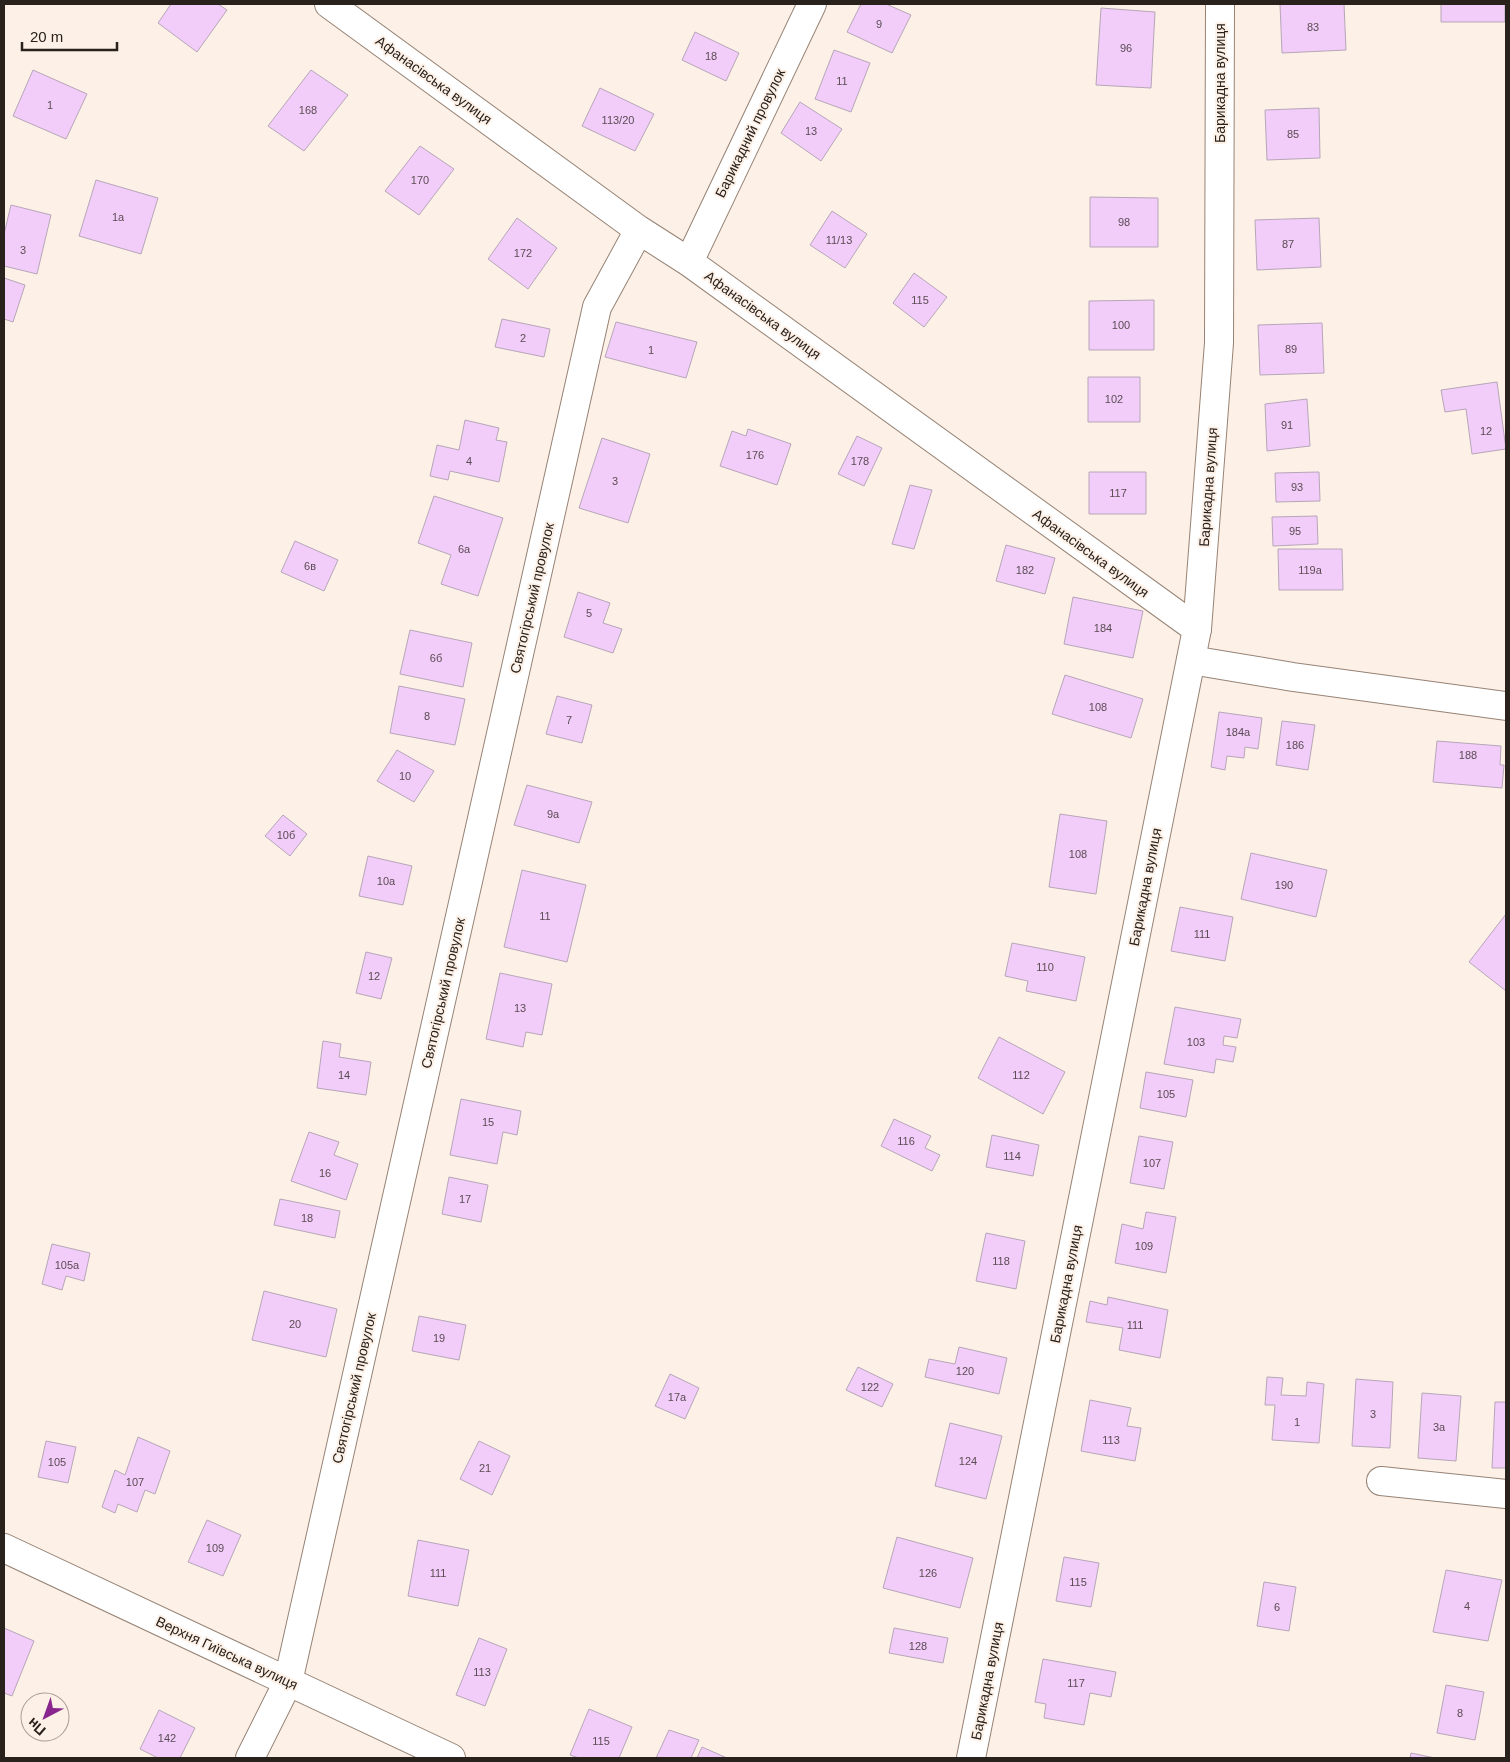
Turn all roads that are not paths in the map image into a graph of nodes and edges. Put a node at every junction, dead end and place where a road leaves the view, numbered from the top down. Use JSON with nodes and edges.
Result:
{"nodes":[{"id":1,"x":329,"y":4,"type":"edge"},
{"id":2,"x":812,"y":4,"type":"edge"},
{"id":3,"x":1220,"y":4,"type":"edge"},
{"id":4,"x":639,"y":230,"type":"junction"},
{"id":5,"x":689,"y":262,"type":"junction"},
{"id":6,"x":1196,"y":629,"type":"junction"},
{"id":7,"x":1191,"y":660,"type":"junction"},
{"id":8,"x":1506,"y":706,"type":"edge"},
{"id":9,"x":1381,"y":1481,"type":"dead end"},
{"id":10,"x":1506,"y":1494,"type":"edge"},
{"id":11,"x":4,"y":1548,"type":"edge"},
{"id":12,"x":288,"y":1682,"type":"junction"},
{"id":13,"x":250,"y":1758,"type":"edge"},
{"id":14,"x":451,"y":1758,"type":"edge"},
{"id":15,"x":971,"y":1758,"type":"edge"}],
"edges":[{"from":1,"to":4,"type":"street","name":"Афанасівська вулиця"},
{"from":2,"to":5,"type":"street","name":"Барикадний провулок"},
{"from":3,"to":6,"type":"street","name":"Барикадна вулиця"},
{"from":4,"to":5,"type":"street","name":"Афанасівська вулиця"},
{"from":4,"to":12,"type":"street","name":"Святогірський провулок"},
{"from":5,"to":6,"type":"street","name":"Афанасівська вулиця"},
{"from":6,"to":7,"type":"street","name":"Барикадна вулиця"},
{"from":7,"to":8,"type":"street"},
{"from":7,"to":15,"type":"street","name":"Барикадна вулиця"},
{"from":9,"to":10,"type":"street"},
{"from":11,"to":12,"type":"street","name":"Верхня Гиївська вулиця"},
{"from":12,"to":13,"type":"street","name":"Святогірський провулок"},
{"from":12,"to":14,"type":"street","name":"Верхня Гиївська вулиця"}]}
